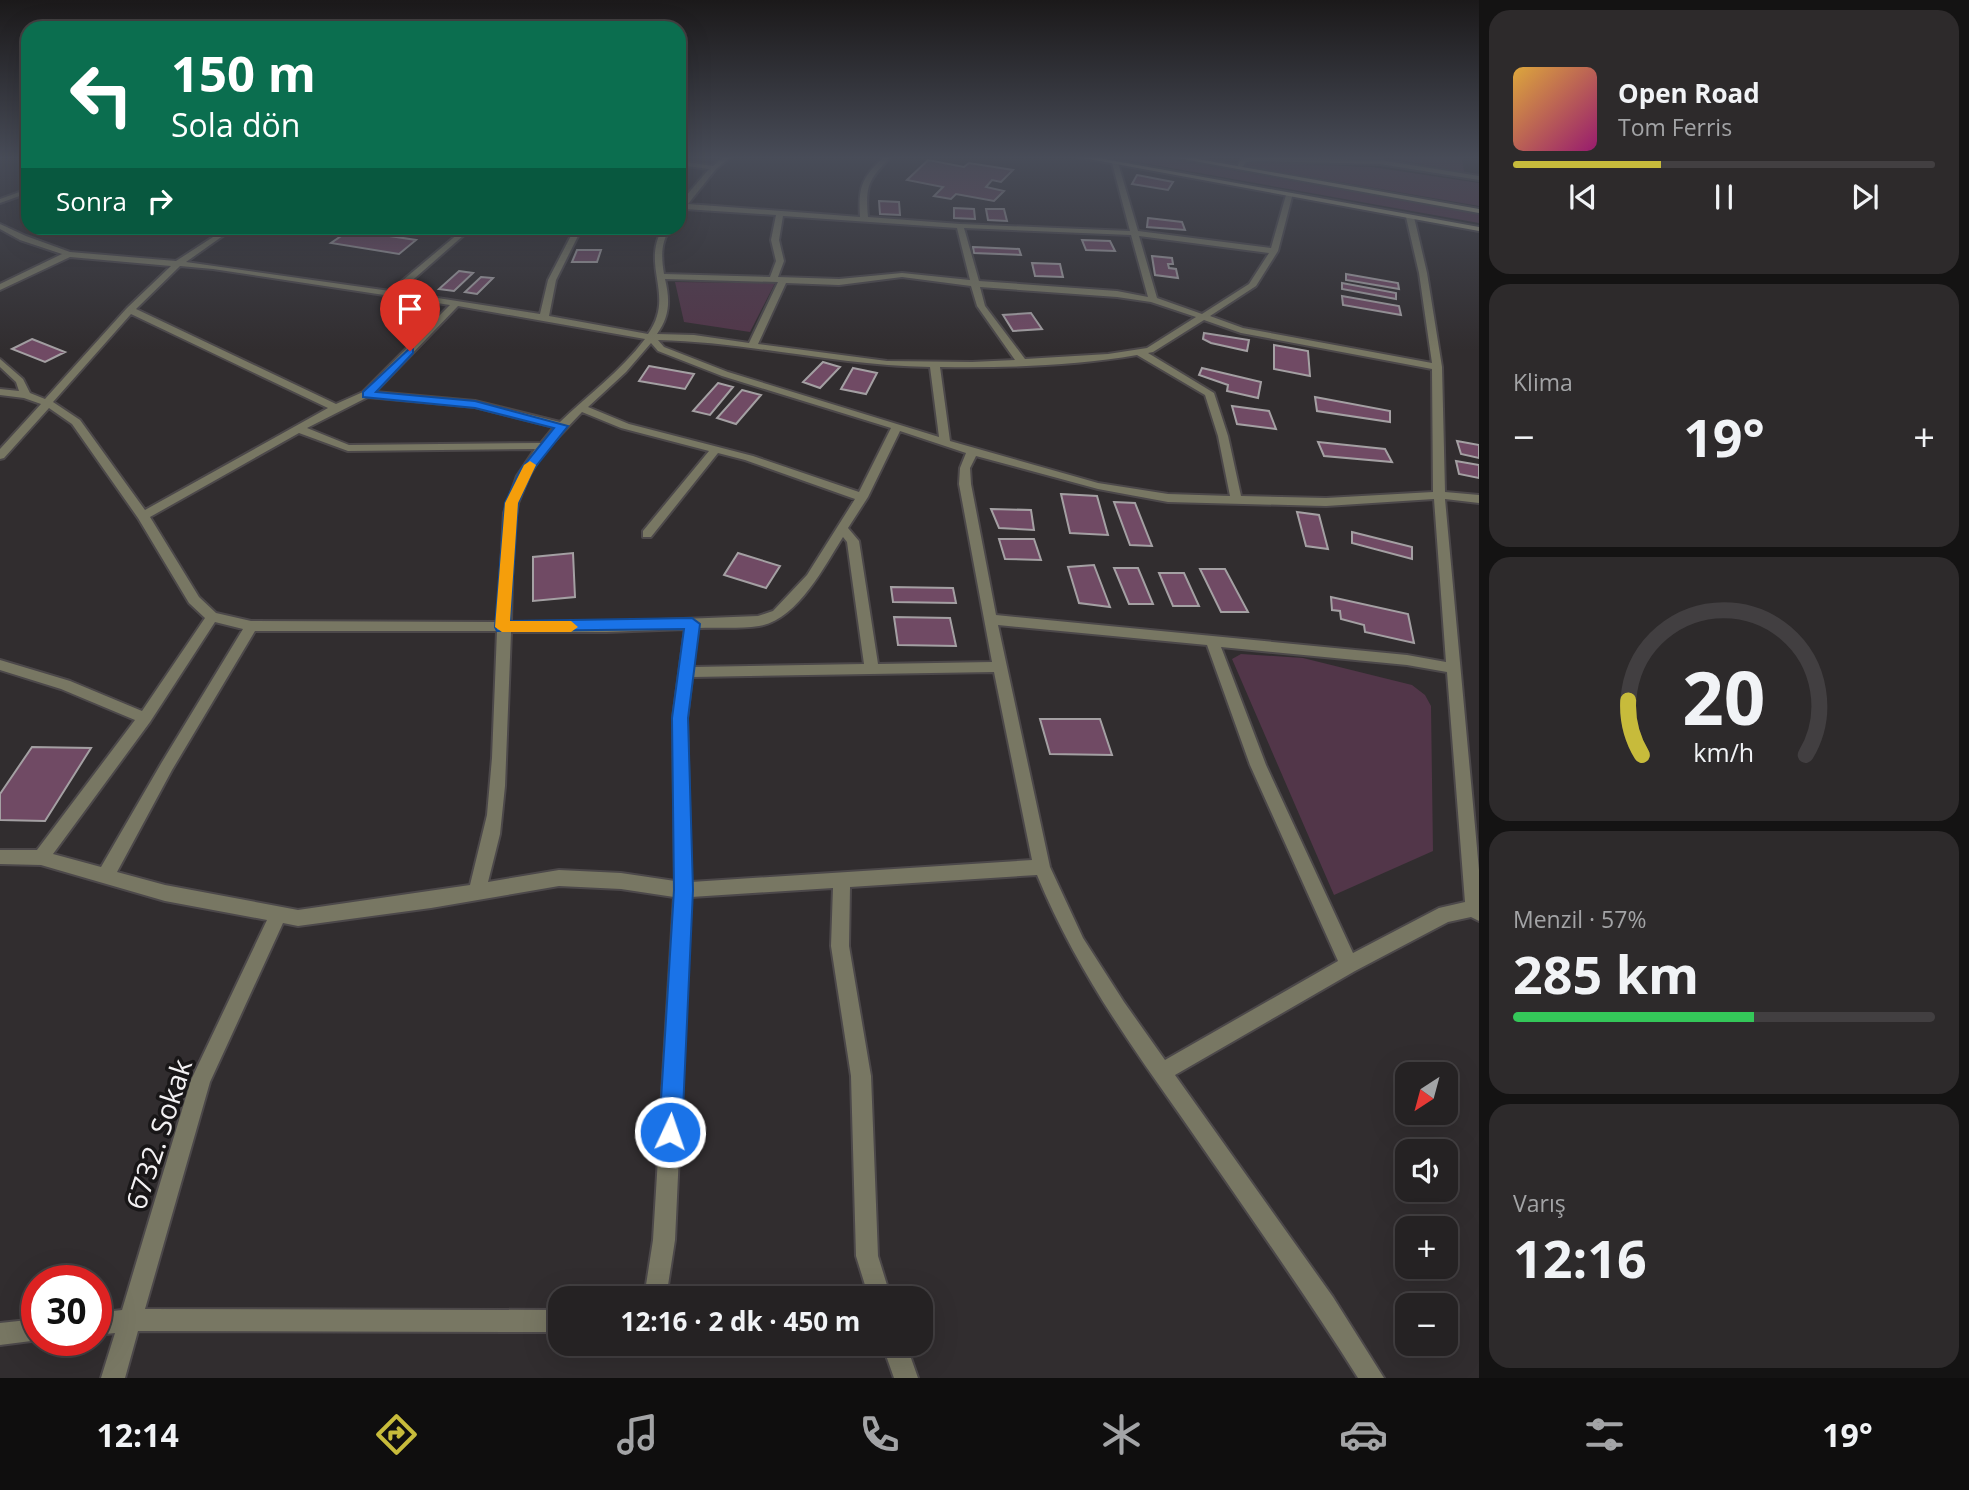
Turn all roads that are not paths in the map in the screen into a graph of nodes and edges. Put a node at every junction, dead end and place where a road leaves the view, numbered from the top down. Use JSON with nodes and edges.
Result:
{"nodes":[{"id":1,"x":779,"y":221,"type":"edge"},
{"id":2,"x":896,"y":221,"type":"edge"},
{"id":3,"x":1130,"y":221,"type":"edge"},
{"id":4,"x":1282,"y":221,"type":"edge"},
{"id":5,"x":1411,"y":221,"type":"edge"},
{"id":6,"x":1435,"y":221,"type":"edge"},
{"id":7,"x":0,"y":226,"type":"edge"},
{"id":8,"x":960,"y":226,"type":"junction"},
{"id":9,"x":1479,"y":229,"type":"edge"},
{"id":10,"x":1133,"y":233,"type":"junction"},
{"id":11,"x":221,"y":235,"type":"edge"},
{"id":12,"x":461,"y":235,"type":"edge"},
{"id":13,"x":575,"y":235,"type":"edge"},
{"id":14,"x":663,"y":235,"type":"edge"},
{"id":15,"x":1274,"y":251,"type":"junction"},
{"id":16,"x":69,"y":254,"type":"junction"},
{"id":17,"x":179,"y":263,"type":"junction"},
{"id":18,"x":663,"y":276,"type":"junction"},
{"id":19,"x":772,"y":279,"type":"junction"},
{"id":20,"x":783,"y":279,"type":"junction"},
{"id":21,"x":974,"y":281,"type":"junction"},
{"id":22,"x":0,"y":287,"type":"edge"},
{"id":23,"x":391,"y":295,"type":"junction"},
{"id":24,"x":1153,"y":300,"type":"junction"},
{"id":25,"x":456,"y":304,"type":"junction"},
{"id":26,"x":130,"y":310,"type":"junction"},
{"id":27,"x":544,"y":317,"type":"junction"},
{"id":28,"x":1203,"y":317,"type":"junction"},
{"id":29,"x":651,"y":337,"type":"junction"},
{"id":30,"x":752,"y":346,"type":"junction"},
{"id":31,"x":1139,"y":352,"type":"junction"},
{"id":32,"x":0,"y":362,"type":"edge"},
{"id":33,"x":1022,"y":362,"type":"junction"},
{"id":34,"x":935,"y":366,"type":"junction"},
{"id":35,"x":1437,"y":367,"type":"junction"},
{"id":36,"x":0,"y":392,"type":"edge"},
{"id":37,"x":367,"y":394,"type":"junction"},
{"id":38,"x":26,"y":395,"type":"junction"},
{"id":39,"x":47,"y":404,"type":"junction"},
{"id":40,"x":579,"y":407,"type":"junction"},
{"id":41,"x":335,"y":408,"type":"junction"},
{"id":42,"x":562,"y":426,"type":"junction"},
{"id":43,"x":897,"y":426,"type":"junction"},
{"id":44,"x":299,"y":429,"type":"junction"},
{"id":45,"x":945,"y":443,"type":"junction"},
{"id":46,"x":545,"y":446,"type":"junction"},
{"id":47,"x":716,"y":449,"type":"junction"},
{"id":48,"x":972,"y":452,"type":"junction"},
{"id":49,"x":0,"y":456,"type":"edge"},
{"id":50,"x":1439,"y":495,"type":"junction"},
{"id":51,"x":862,"y":497,"type":"junction"},
{"id":52,"x":1479,"y":499,"type":"edge"},
{"id":53,"x":1236,"y":500,"type":"junction"},
{"id":54,"x":143,"y":516,"type":"junction"},
{"id":55,"x":842,"y":528,"type":"junction"},
{"id":56,"x":647,"y":534,"type":"dead end"},
{"id":57,"x":212,"y":617,"type":"junction"},
{"id":58,"x":990,"y":619,"type":"junction"},
{"id":59,"x":692,"y":624,"type":"junction"},
{"id":60,"x":251,"y":626,"type":"junction"},
{"id":61,"x":502,"y":627,"type":"junction"},
{"id":62,"x":1212,"y":641,"type":"junction"},
{"id":63,"x":0,"y":665,"type":"edge"},
{"id":64,"x":999,"y":667,"type":"junction"},
{"id":65,"x":1451,"y":668,"type":"junction"},
{"id":66,"x":872,"y":669,"type":"junction"},
{"id":67,"x":686,"y":672,"type":"junction"},
{"id":68,"x":145,"y":718,"type":"junction"},
{"id":69,"x":0,"y":857,"type":"edge"},
{"id":70,"x":41,"y":858,"type":"junction"},
{"id":71,"x":1042,"y":867,"type":"junction"},
{"id":72,"x":106,"y":875,"type":"junction"},
{"id":73,"x":842,"y":880,"type":"junction"},
{"id":74,"x":683,"y":890,"type":"junction"},
{"id":75,"x":477,"y":892,"type":"junction"},
{"id":76,"x":1476,"y":910,"type":"edge"},
{"id":77,"x":278,"y":915,"type":"junction"},
{"id":78,"x":1349,"y":965,"type":"junction"},
{"id":79,"x":1161,"y":1073,"type":"junction"},
{"id":80,"x":657,"y":1286,"type":"edge"},
{"id":81,"x":876,"y":1286,"type":"edge"},
{"id":82,"x":130,"y":1320,"type":"junction"},
{"id":83,"x":548,"y":1321,"type":"edge"},
{"id":84,"x":112,"y":1322,"type":"edge"},
{"id":85,"x":21,"y":1332,"type":"edge"},
{"id":86,"x":0,"y":1334,"type":"edge"},
{"id":87,"x":898,"y":1356,"type":"edge"},
{"id":88,"x":113,"y":1378,"type":"edge"},
{"id":89,"x":906,"y":1378,"type":"edge"},
{"id":90,"x":1372,"y":1378,"type":"edge"}],
"edges":[{"from":1,"to":19,"type":"street"},
{"from":2,"to":8,"type":"street"},
{"from":3,"to":10,"type":"street"},
{"from":4,"to":15,"type":"street"},
{"from":5,"to":35,"type":"street"},
{"from":6,"to":9,"type":"main road"},
{"from":7,"to":16,"type":"street"},
{"from":8,"to":10,"type":"street"},
{"from":8,"to":21,"type":"street"},
{"from":10,"to":15,"type":"street"},
{"from":10,"to":24,"type":"street"},
{"from":11,"to":17,"type":"street"},
{"from":12,"to":23,"type":"street"},
{"from":13,"to":27,"type":"street"},
{"from":14,"to":18,"type":"street"},
{"from":15,"to":28,"type":"street"},
{"from":16,"to":17,"type":"street"},
{"from":16,"to":22,"type":"street"},
{"from":17,"to":23,"type":"street"},
{"from":17,"to":26,"type":"street"},
{"from":18,"to":19,"type":"street"},
{"from":18,"to":29,"type":"street"},
{"from":19,"to":20,"type":"street"},
{"from":20,"to":21,"type":"street"},
{"from":20,"to":30,"type":"street"},
{"from":21,"to":24,"type":"street"},
{"from":21,"to":33,"type":"street"},
{"from":23,"to":25,"type":"street"},
{"from":24,"to":28,"type":"street"},
{"from":25,"to":27,"type":"street"},
{"from":25,"to":37,"type":"street"},
{"from":26,"to":39,"type":"street"},
{"from":26,"to":41,"type":"street"},
{"from":27,"to":29,"type":"street"},
{"from":28,"to":31,"type":"street"},
{"from":28,"to":35,"type":"street"},
{"from":29,"to":30,"type":"street"},
{"from":29,"to":40,"type":"street"},
{"from":29,"to":43,"type":"street"},
{"from":30,"to":34,"type":"street"},
{"from":31,"to":33,"type":"street"},
{"from":31,"to":53,"type":"street"},
{"from":32,"to":38,"type":"street"},
{"from":33,"to":34,"type":"street"},
{"from":34,"to":45,"type":"street"},
{"from":35,"to":50,"type":"street"},
{"from":36,"to":38,"type":"street"},
{"from":37,"to":41,"type":"street"},
{"from":37,"to":42,"type":"street"},
{"from":38,"to":39,"type":"street"},
{"from":39,"to":49,"type":"street"},
{"from":39,"to":54,"type":"street"},
{"from":40,"to":42,"type":"street"},
{"from":40,"to":47,"type":"street"},
{"from":41,"to":44,"type":"street"},
{"from":42,"to":46,"type":"street"},
{"from":43,"to":45,"type":"street"},
{"from":43,"to":51,"type":"street"},
{"from":44,"to":46,"type":"street"},
{"from":44,"to":54,"type":"street"},
{"from":45,"to":48,"type":"street"},
{"from":46,"to":61,"type":"street"},
{"from":47,"to":51,"type":"street"},
{"from":47,"to":56,"type":"street"},
{"from":48,"to":53,"type":"street"},
{"from":48,"to":58,"type":"street"},
{"from":50,"to":52,"type":"street"},
{"from":50,"to":53,"type":"street"},
{"from":50,"to":65,"type":"street"},
{"from":51,"to":55,"type":"street"},
{"from":54,"to":57,"type":"street"},
{"from":55,"to":59,"type":"street"},
{"from":55,"to":66,"type":"street"},
{"from":57,"to":60,"type":"street"},
{"from":57,"to":68,"type":"street"},
{"from":58,"to":62,"type":"street"},
{"from":58,"to":64,"type":"street"},
{"from":59,"to":61,"type":"street"},
{"from":59,"to":67,"type":"street"},
{"from":60,"to":61,"type":"street"},
{"from":60,"to":72,"type":"street"},
{"from":61,"to":75,"type":"street"},
{"from":62,"to":65,"type":"street"},
{"from":62,"to":78,"type":"street"},
{"from":63,"to":68,"type":"street"},
{"from":64,"to":66,"type":"street"},
{"from":64,"to":71,"type":"street"},
{"from":65,"to":76,"type":"street"},
{"from":66,"to":67,"type":"street"},
{"from":67,"to":74,"type":"street"},
{"from":68,"to":70,"type":"street"},
{"from":69,"to":70,"type":"street"},
{"from":70,"to":72,"type":"street"},
{"from":71,"to":73,"type":"street"},
{"from":71,"to":79,"type":"street"},
{"from":72,"to":77,"type":"street"},
{"from":73,"to":74,"type":"street"},
{"from":73,"to":81,"type":"street"},
{"from":74,"to":75,"type":"street"},
{"from":74,"to":80,"type":"street"},
{"from":75,"to":77,"type":"street"},
{"from":76,"to":78,"type":"street"},
{"from":77,"to":82,"type":"street","name":"6732. Sokak"},
{"from":78,"to":79,"type":"street"},
{"from":79,"to":90,"type":"street"},
{"from":82,"to":83,"type":"street"},
{"from":82,"to":84,"type":"street"},
{"from":82,"to":88,"type":"street","name":"6732. Sokak"},
{"from":85,"to":86,"type":"street"},
{"from":87,"to":89,"type":"street"}]}
